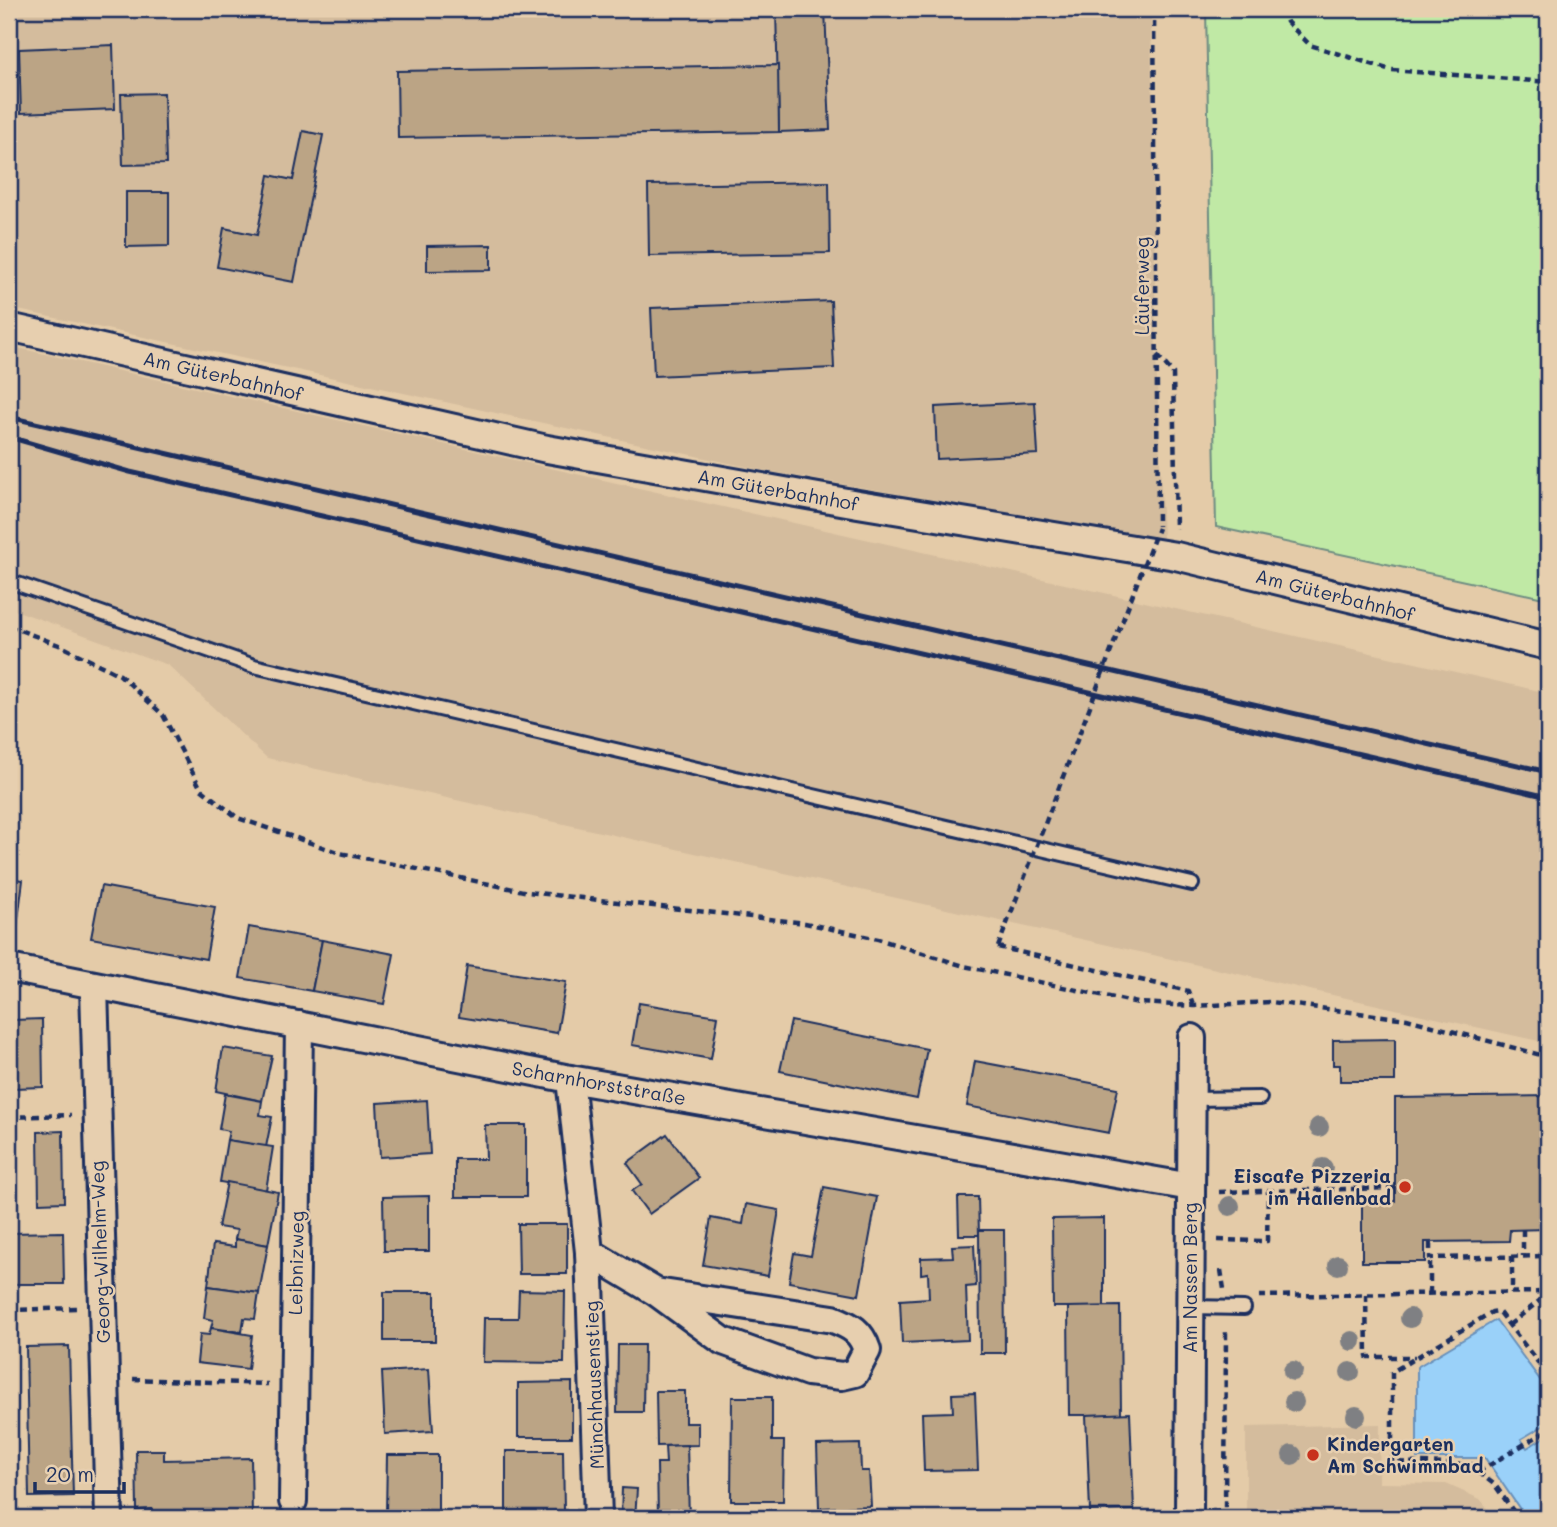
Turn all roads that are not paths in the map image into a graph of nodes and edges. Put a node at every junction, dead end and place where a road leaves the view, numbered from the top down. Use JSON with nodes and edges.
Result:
{"nodes":[{"id":1,"x":9,"y":327,"type":"edge"},
{"id":2,"x":9,"y":581,"type":"edge"},
{"id":3,"x":1548,"y":646,"type":"edge"},
{"id":4,"x":1192,"y":884,"type":"dead end"},
{"id":5,"x":9,"y":968,"type":"edge"},
{"id":6,"x":94,"y":986,"type":"junction"},
{"id":7,"x":299,"y":1025,"type":"junction"},
{"id":8,"x":1192,"y":1038,"type":"dead end"},
{"id":9,"x":570,"y":1079,"type":"junction"},
{"id":10,"x":1260,"y":1098,"type":"dead end"},
{"id":11,"x":1192,"y":1099,"type":"junction"},
{"id":12,"x":1191,"y":1187,"type":"junction"},
{"id":13,"x":589,"y":1252,"type":"junction"},
{"id":14,"x":656,"y":1292,"type":"junction"},
{"id":15,"x":1190,"y":1307,"type":"junction"},
{"id":16,"x":1244,"y":1308,"type":"dead end"},
{"id":17,"x":293,"y":1501,"type":"dead end"},
{"id":18,"x":109,"y":1518,"type":"edge"},
{"id":19,"x":598,"y":1518,"type":"edge"},
{"id":20,"x":1189,"y":1518,"type":"edge"}],
"edges":[{"from":1,"to":3,"type":"street","name":"Am Güterbahnhof"},
{"from":2,"to":4,"type":"lane"},
{"from":5,"to":6,"type":"street","name":"Scharnhorststraße"},
{"from":6,"to":7,"type":"street","name":"Scharnhorststraße"},
{"from":6,"to":18,"type":"street","name":"Georg-Wilhelm-Weg"},
{"from":7,"to":9,"type":"street","name":"Scharnhorststraße"},
{"from":7,"to":17,"type":"street","name":"Leibnizweg"},
{"from":8,"to":11,"type":"street","name":"Am Nassen Berg"},
{"from":9,"to":12,"type":"street","name":"Scharnhorststraße"},
{"from":9,"to":13,"type":"street","name":"Münchhausenstieg"},
{"from":10,"to":11,"type":"lane"},
{"from":11,"to":12,"type":"street","name":"Am Nassen Berg"},
{"from":12,"to":15,"type":"street","name":"Am Nassen Berg"},
{"from":13,"to":14,"type":"street"},
{"from":13,"to":19,"type":"street","name":"Münchhausenstieg"},
{"from":14,"to":14,"type":"street"},
{"from":15,"to":16,"type":"lane"},
{"from":15,"to":20,"type":"street","name":"Am Nassen Berg"}]}
